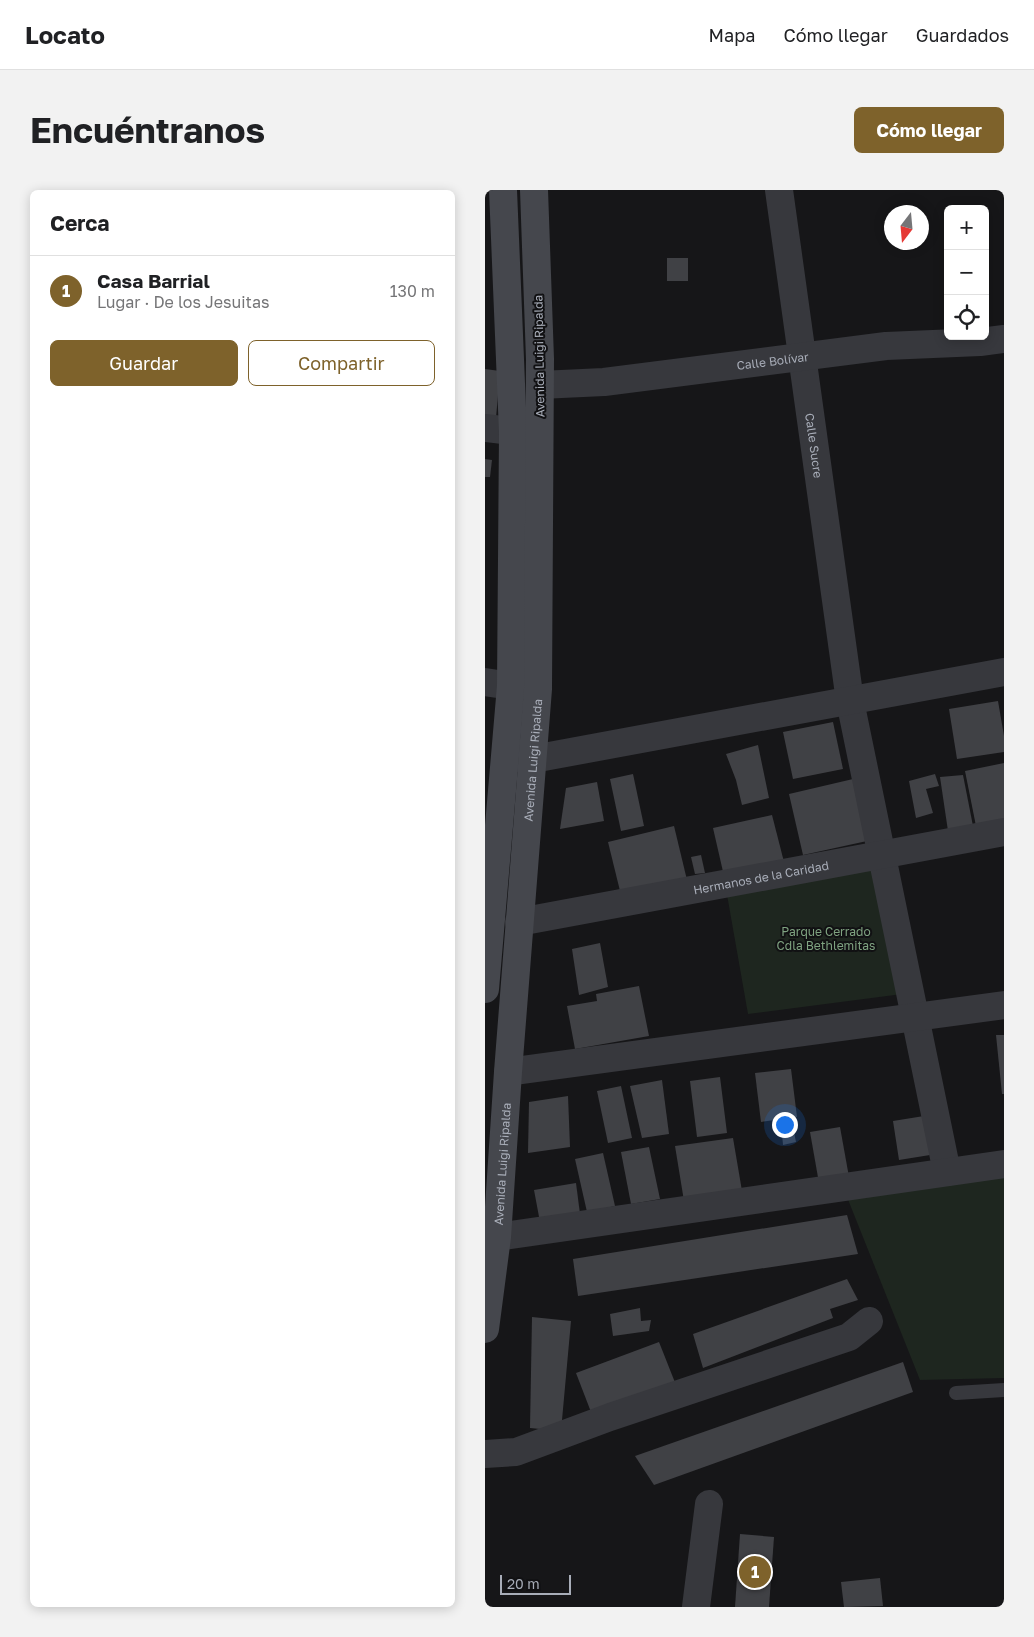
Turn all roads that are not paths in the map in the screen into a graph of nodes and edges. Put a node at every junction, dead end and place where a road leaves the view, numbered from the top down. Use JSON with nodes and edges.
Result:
{"nodes":[{"id":1,"x":503,"y":190,"type":"edge"},
{"id":2,"x":534,"y":190,"type":"edge"},
{"id":3,"x":779,"y":190,"type":"edge"},
{"id":4,"x":1004,"y":339,"type":"edge"},
{"id":5,"x":802,"y":357,"type":"junction"},
{"id":6,"x":540,"y":386,"type":"junction"},
{"id":7,"x":485,"y":428,"type":"edge"},
{"id":8,"x":513,"y":432,"type":"junction"},
{"id":9,"x":540,"y":434,"type":"junction"},
{"id":10,"x":1004,"y":672,"type":"edge"},
{"id":11,"x":498,"y":684,"type":"edge"},
{"id":12,"x":850,"y":701,"type":"junction"},
{"id":13,"x":505,"y":756,"type":"junction"},
{"id":14,"x":533,"y":759,"type":"junction"},
{"id":15,"x":1004,"y":832,"type":"edge"},
{"id":16,"x":881,"y":855,"type":"junction"},
{"id":17,"x":519,"y":922,"type":"junction"},
{"id":18,"x":485,"y":989,"type":"edge"},
{"id":19,"x":1004,"y":1005,"type":"edge"},
{"id":20,"x":915,"y":1016,"type":"junction"},
{"id":21,"x":507,"y":1072,"type":"junction"},
{"id":22,"x":1004,"y":1164,"type":"edge"},
{"id":23,"x":947,"y":1172,"type":"junction"},
{"id":24,"x":492,"y":1197,"type":"edge"},
{"id":25,"x":491,"y":1236,"type":"edge"},
{"id":26,"x":869,"y":1321,"type":"dead end"},
{"id":27,"x":485,"y":1329,"type":"edge"},
{"id":28,"x":1004,"y":1390,"type":"edge"},
{"id":29,"x":956,"y":1393,"type":"dead end"},
{"id":30,"x":485,"y":1454,"type":"edge"},
{"id":31,"x":709,"y":1504,"type":"dead end"},
{"id":32,"x":696,"y":1607,"type":"edge"}],
"edges":[{"from":1,"to":8,"type":"street"},
{"from":2,"to":6,"type":"street","name":"Avenida Luigi Ripalda"},
{"from":3,"to":5,"type":"street","name":"Calle Sucre"},
{"from":4,"to":5,"type":"street","name":"Calle Bolívar"},
{"from":5,"to":6,"type":"street","name":"Calle Bolívar"},
{"from":5,"to":12,"type":"street","name":"Calle Sucre"},
{"from":6,"to":9,"type":"street","name":"Avenida Luigi Ripalda"},
{"from":7,"to":8,"type":"street"},
{"from":8,"to":9,"type":"street"},
{"from":8,"to":11,"type":"street"},
{"from":9,"to":14,"type":"street","name":"Avenida Luigi Ripalda"},
{"from":10,"to":12,"type":"street"},
{"from":11,"to":13,"type":"street"},
{"from":12,"to":14,"type":"street"},
{"from":12,"to":16,"type":"street","name":"Calle Sucre"},
{"from":13,"to":14,"type":"street"},
{"from":13,"to":18,"type":"street"},
{"from":14,"to":17,"type":"street","name":"Avenida Luigi Ripalda"},
{"from":15,"to":16,"type":"street","name":"Hermanos de la Caridad"},
{"from":16,"to":17,"type":"street","name":"Hermanos de la Caridad"},
{"from":16,"to":20,"type":"street","name":"Calle Sucre"},
{"from":17,"to":21,"type":"street","name":"Avenida Luigi Ripalda"},
{"from":19,"to":20,"type":"street"},
{"from":20,"to":21,"type":"street"},
{"from":20,"to":23,"type":"street","name":"Calle Sucre"},
{"from":21,"to":24,"type":"street","name":"Avenida Luigi Ripalda"},
{"from":22,"to":23,"type":"street"},
{"from":23,"to":25,"type":"street"},
{"from":24,"to":25,"type":"street","name":"Avenida Luigi Ripalda"},
{"from":25,"to":27,"type":"street","name":"Avenida Luigi Ripalda"},
{"from":26,"to":30,"type":"street"},
{"from":28,"to":29,"type":"lane"},
{"from":31,"to":32,"type":"street"}]}
